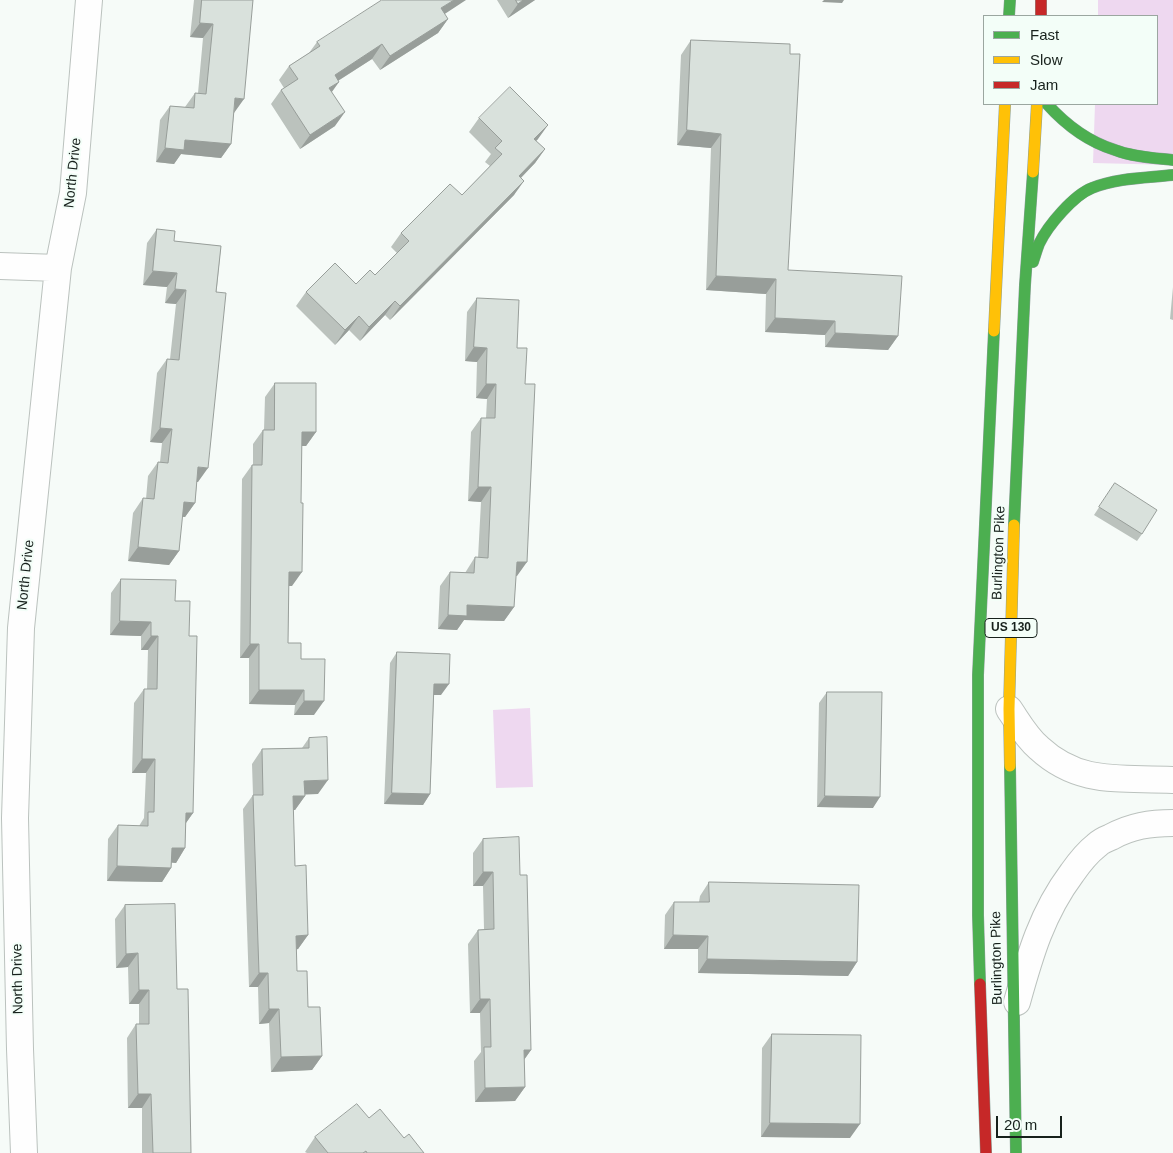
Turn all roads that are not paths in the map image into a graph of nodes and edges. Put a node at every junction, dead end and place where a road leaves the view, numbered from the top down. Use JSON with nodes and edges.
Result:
{"nodes":[{"id":1,"x":89,"y":0,"type":"edge"},
{"id":2,"x":1010,"y":0,"type":"edge"},
{"id":3,"x":1041,"y":0,"type":"edge"},
{"id":4,"x":1009,"y":15,"type":"edge"},
{"id":5,"x":1040,"y":15,"type":"edge"},
{"id":6,"x":1005,"y":105,"type":"edge"},
{"id":7,"x":1037,"y":105,"type":"edge"},
{"id":8,"x":1047,"y":105,"type":"edge"},
{"id":9,"x":1173,"y":160,"type":"edge"},
{"id":10,"x":1173,"y":174,"type":"edge"},
{"id":11,"x":0,"y":266,"type":"edge"},
{"id":12,"x":58,"y":268,"type":"junction"},
{"id":13,"x":1025,"y":285,"type":"junction"},
{"id":14,"x":1009,"y":709,"type":"junction"},
{"id":15,"x":1173,"y":780,"type":"edge"},
{"id":16,"x":1173,"y":823,"type":"edge"},
{"id":17,"x":1013,"y":1017,"type":"junction"},
{"id":18,"x":10,"y":1049,"type":"edge"},
{"id":19,"x":24,"y":1153,"type":"edge"},
{"id":20,"x":986,"y":1153,"type":"edge"},
{"id":21,"x":1016,"y":1153,"type":"edge"}],
"edges":[{"from":1,"to":12,"type":"street","name":"North Drive"},
{"from":2,"to":4,"type":"highway"},
{"from":3,"to":5,"type":"highway"},
{"from":6,"to":20,"type":"highway","name":"Burlington Pike","number":"US 130"},
{"from":7,"to":13,"type":"highway","name":"Burlington Pike","number":"US 130"},
{"from":8,"to":9,"type":"highway"},
{"from":10,"to":13,"type":"highway"},
{"from":11,"to":12,"type":"street"},
{"from":12,"to":18,"type":"street","name":"North Drive"},
{"from":13,"to":14,"type":"highway","name":"Burlington Pike","number":"US 130"},
{"from":14,"to":15,"type":"street"},
{"from":14,"to":17,"type":"highway","name":"Burlington Pike","number":"US 130"},
{"from":16,"to":17,"type":"street"},
{"from":17,"to":21,"type":"highway","name":"Burlington Pike","number":"US 130"},
{"from":18,"to":19,"type":"street","name":"North Drive"}]}
